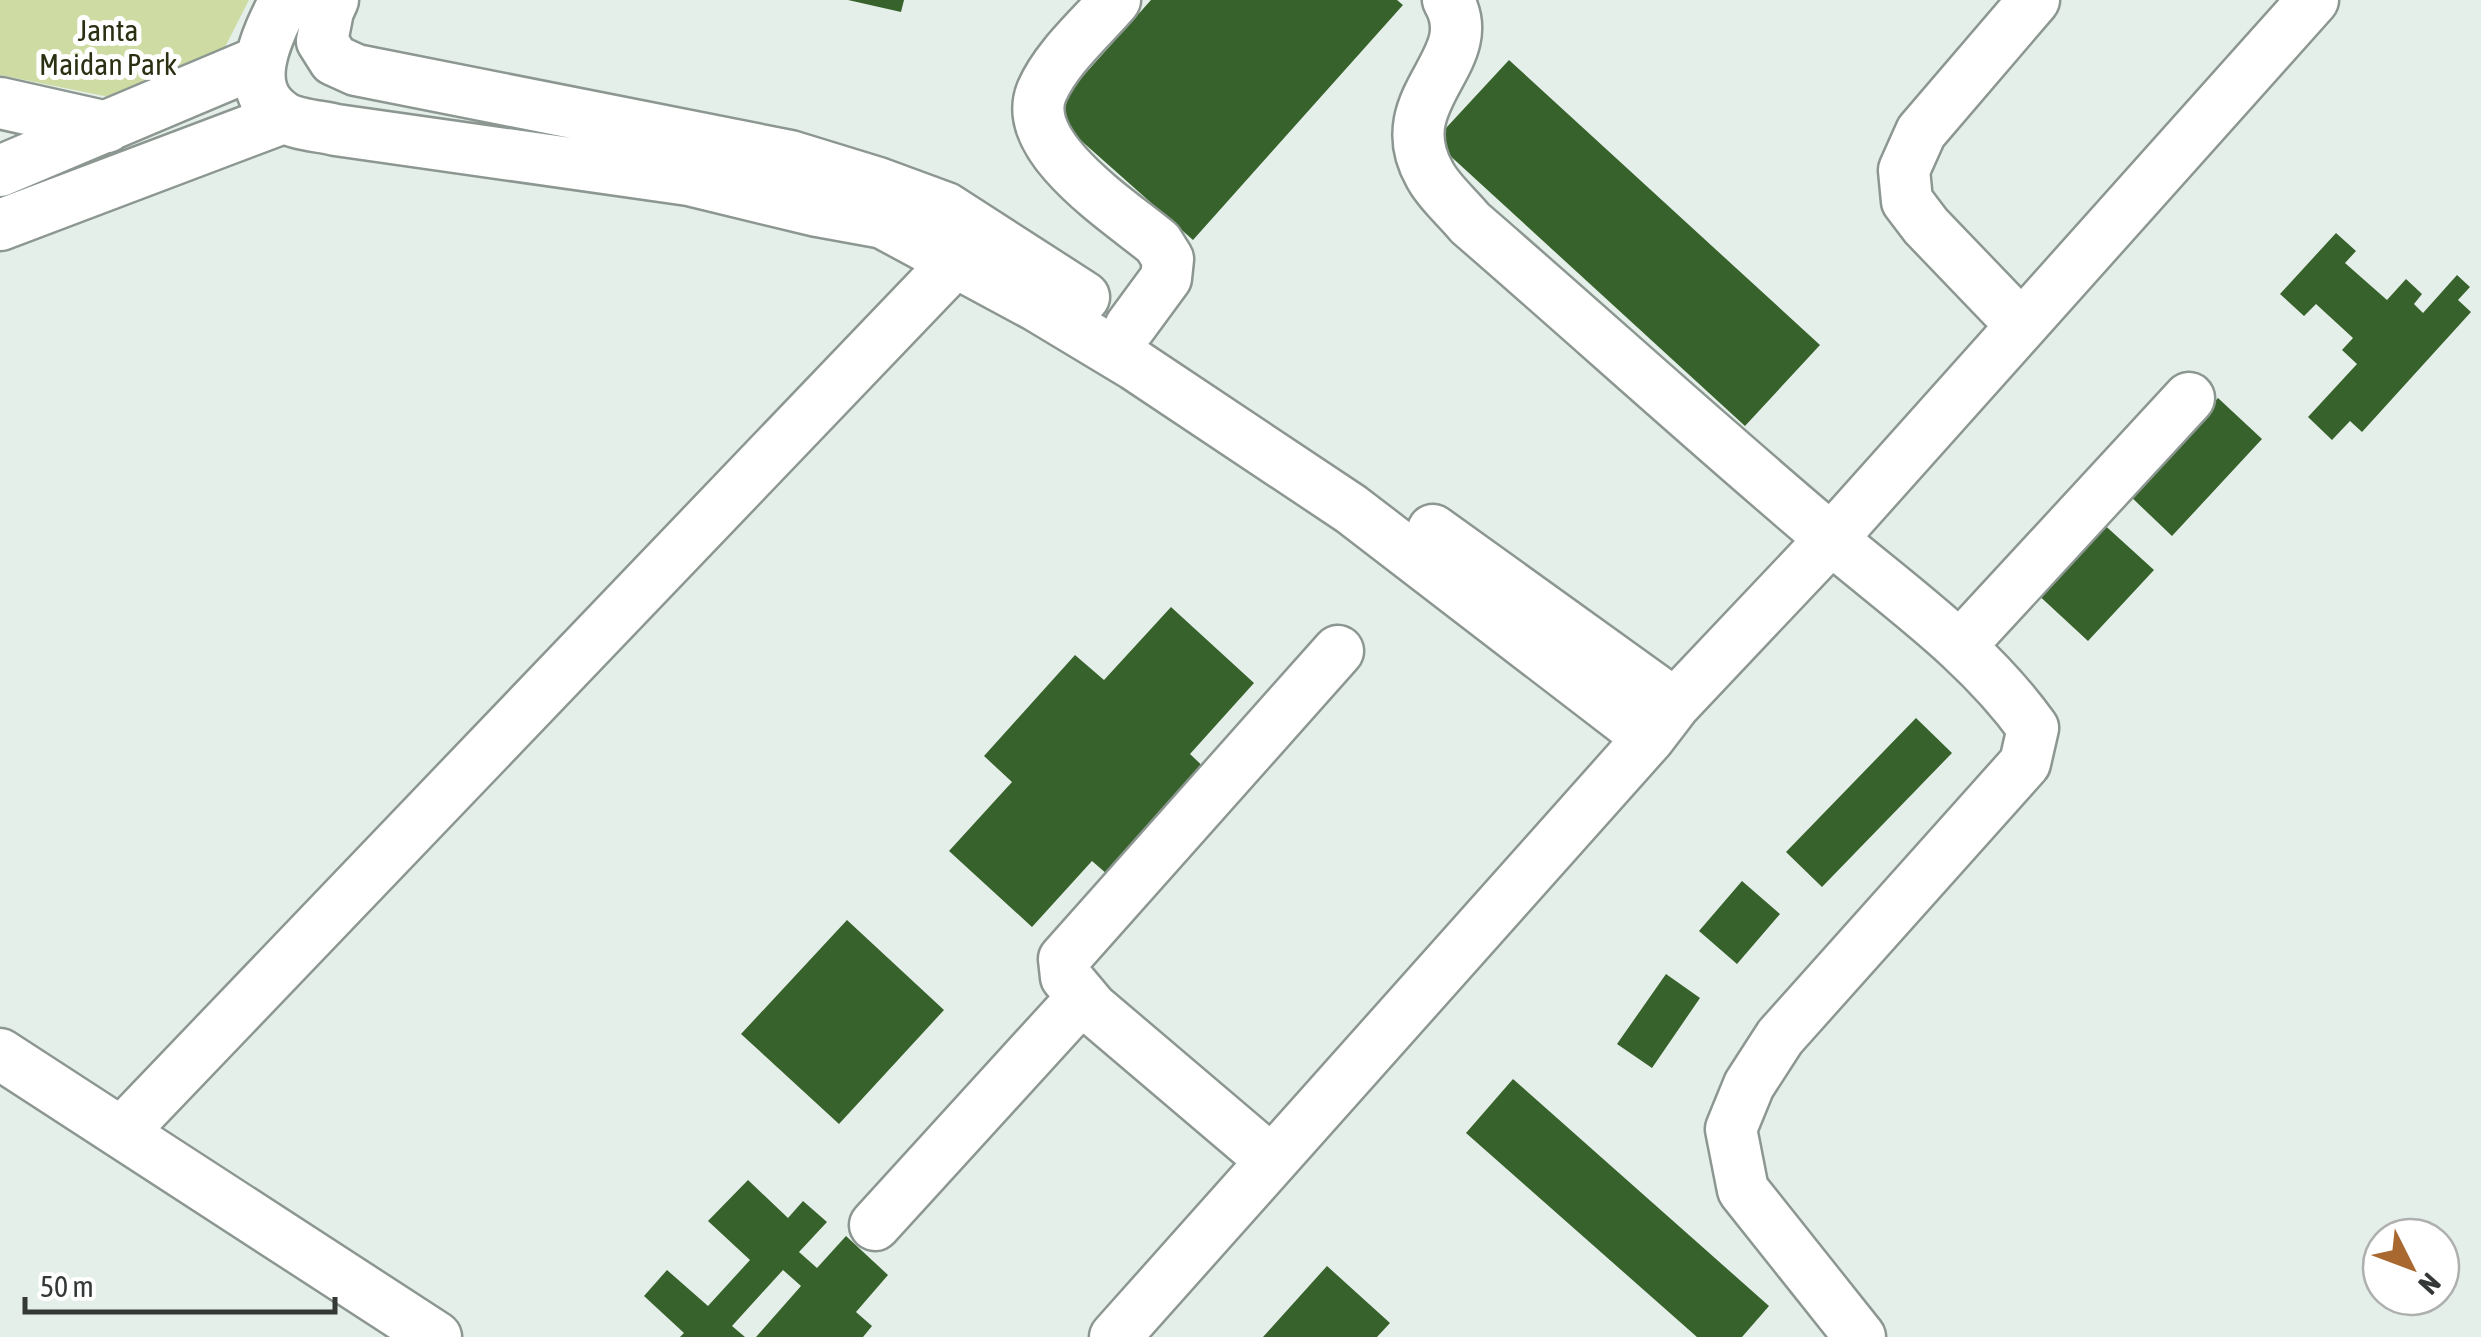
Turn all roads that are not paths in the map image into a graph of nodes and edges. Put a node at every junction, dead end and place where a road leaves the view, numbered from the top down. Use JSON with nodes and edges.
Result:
{"nodes":[{"id":1,"x":284,"y":0,"type":"edge"},
{"id":2,"x":334,"y":0,"type":"edge"},
{"id":3,"x":1116,"y":0,"type":"edge"},
{"id":4,"x":1448,"y":0,"type":"edge"},
{"id":5,"x":2034,"y":0,"type":"edge"},
{"id":6,"x":2312,"y":0,"type":"edge"},
{"id":7,"x":258,"y":62,"type":"junction"},
{"id":8,"x":0,"y":104,"type":"edge"},
{"id":9,"x":283,"y":118,"type":"junction"},
{"id":10,"x":106,"y":128,"type":"junction"},
{"id":11,"x":0,"y":171,"type":"edge"},
{"id":12,"x":0,"y":225,"type":"edge"},
{"id":13,"x":956,"y":261,"type":"junction"},
{"id":14,"x":2022,"y":326,"type":"junction"},
{"id":15,"x":1130,"y":327,"type":"junction"},
{"id":16,"x":2189,"y":398,"type":"dead end"},
{"id":17,"x":1831,"y":539,"type":"junction"},
{"id":18,"x":1960,"y":646,"type":"junction"},
{"id":19,"x":1338,"y":652,"type":"dead end"},
{"id":20,"x":1662,"y":721,"type":"junction"},
{"id":21,"x":1082,"y":998,"type":"junction"},
{"id":22,"x":0,"y":1054,"type":"edge"},
{"id":23,"x":122,"y":1132,"type":"junction"},
{"id":24,"x":1272,"y":1162,"type":"junction"},
{"id":25,"x":876,"y":1225,"type":"dead end"},
{"id":26,"x":436,"y":1337,"type":"edge"},
{"id":27,"x":1115,"y":1337,"type":"edge"},
{"id":28,"x":1860,"y":1337,"type":"edge"}],
"edges":[{"from":1,"to":7,"type":"street"},
{"from":2,"to":15,"type":"street"},
{"from":3,"to":15,"type":"street"},
{"from":4,"to":17,"type":"street"},
{"from":5,"to":14,"type":"street"},
{"from":6,"to":14,"type":"street"},
{"from":7,"to":9,"type":"street"},
{"from":7,"to":10,"type":"street"},
{"from":8,"to":10,"type":"street"},
{"from":9,"to":12,"type":"street"},
{"from":9,"to":13,"type":"street"},
{"from":10,"to":11,"type":"street"},
{"from":13,"to":20,"type":"street"},
{"from":13,"to":23,"type":"street"},
{"from":14,"to":17,"type":"street"},
{"from":15,"to":20,"type":"street"},
{"from":16,"to":18,"type":"street"},
{"from":17,"to":18,"type":"street"},
{"from":17,"to":20,"type":"street"},
{"from":18,"to":28,"type":"street"},
{"from":19,"to":21,"type":"street"},
{"from":20,"to":24,"type":"street"},
{"from":21,"to":24,"type":"street"},
{"from":21,"to":25,"type":"street"},
{"from":22,"to":23,"type":"street"},
{"from":23,"to":26,"type":"street"},
{"from":24,"to":27,"type":"street"}]}
